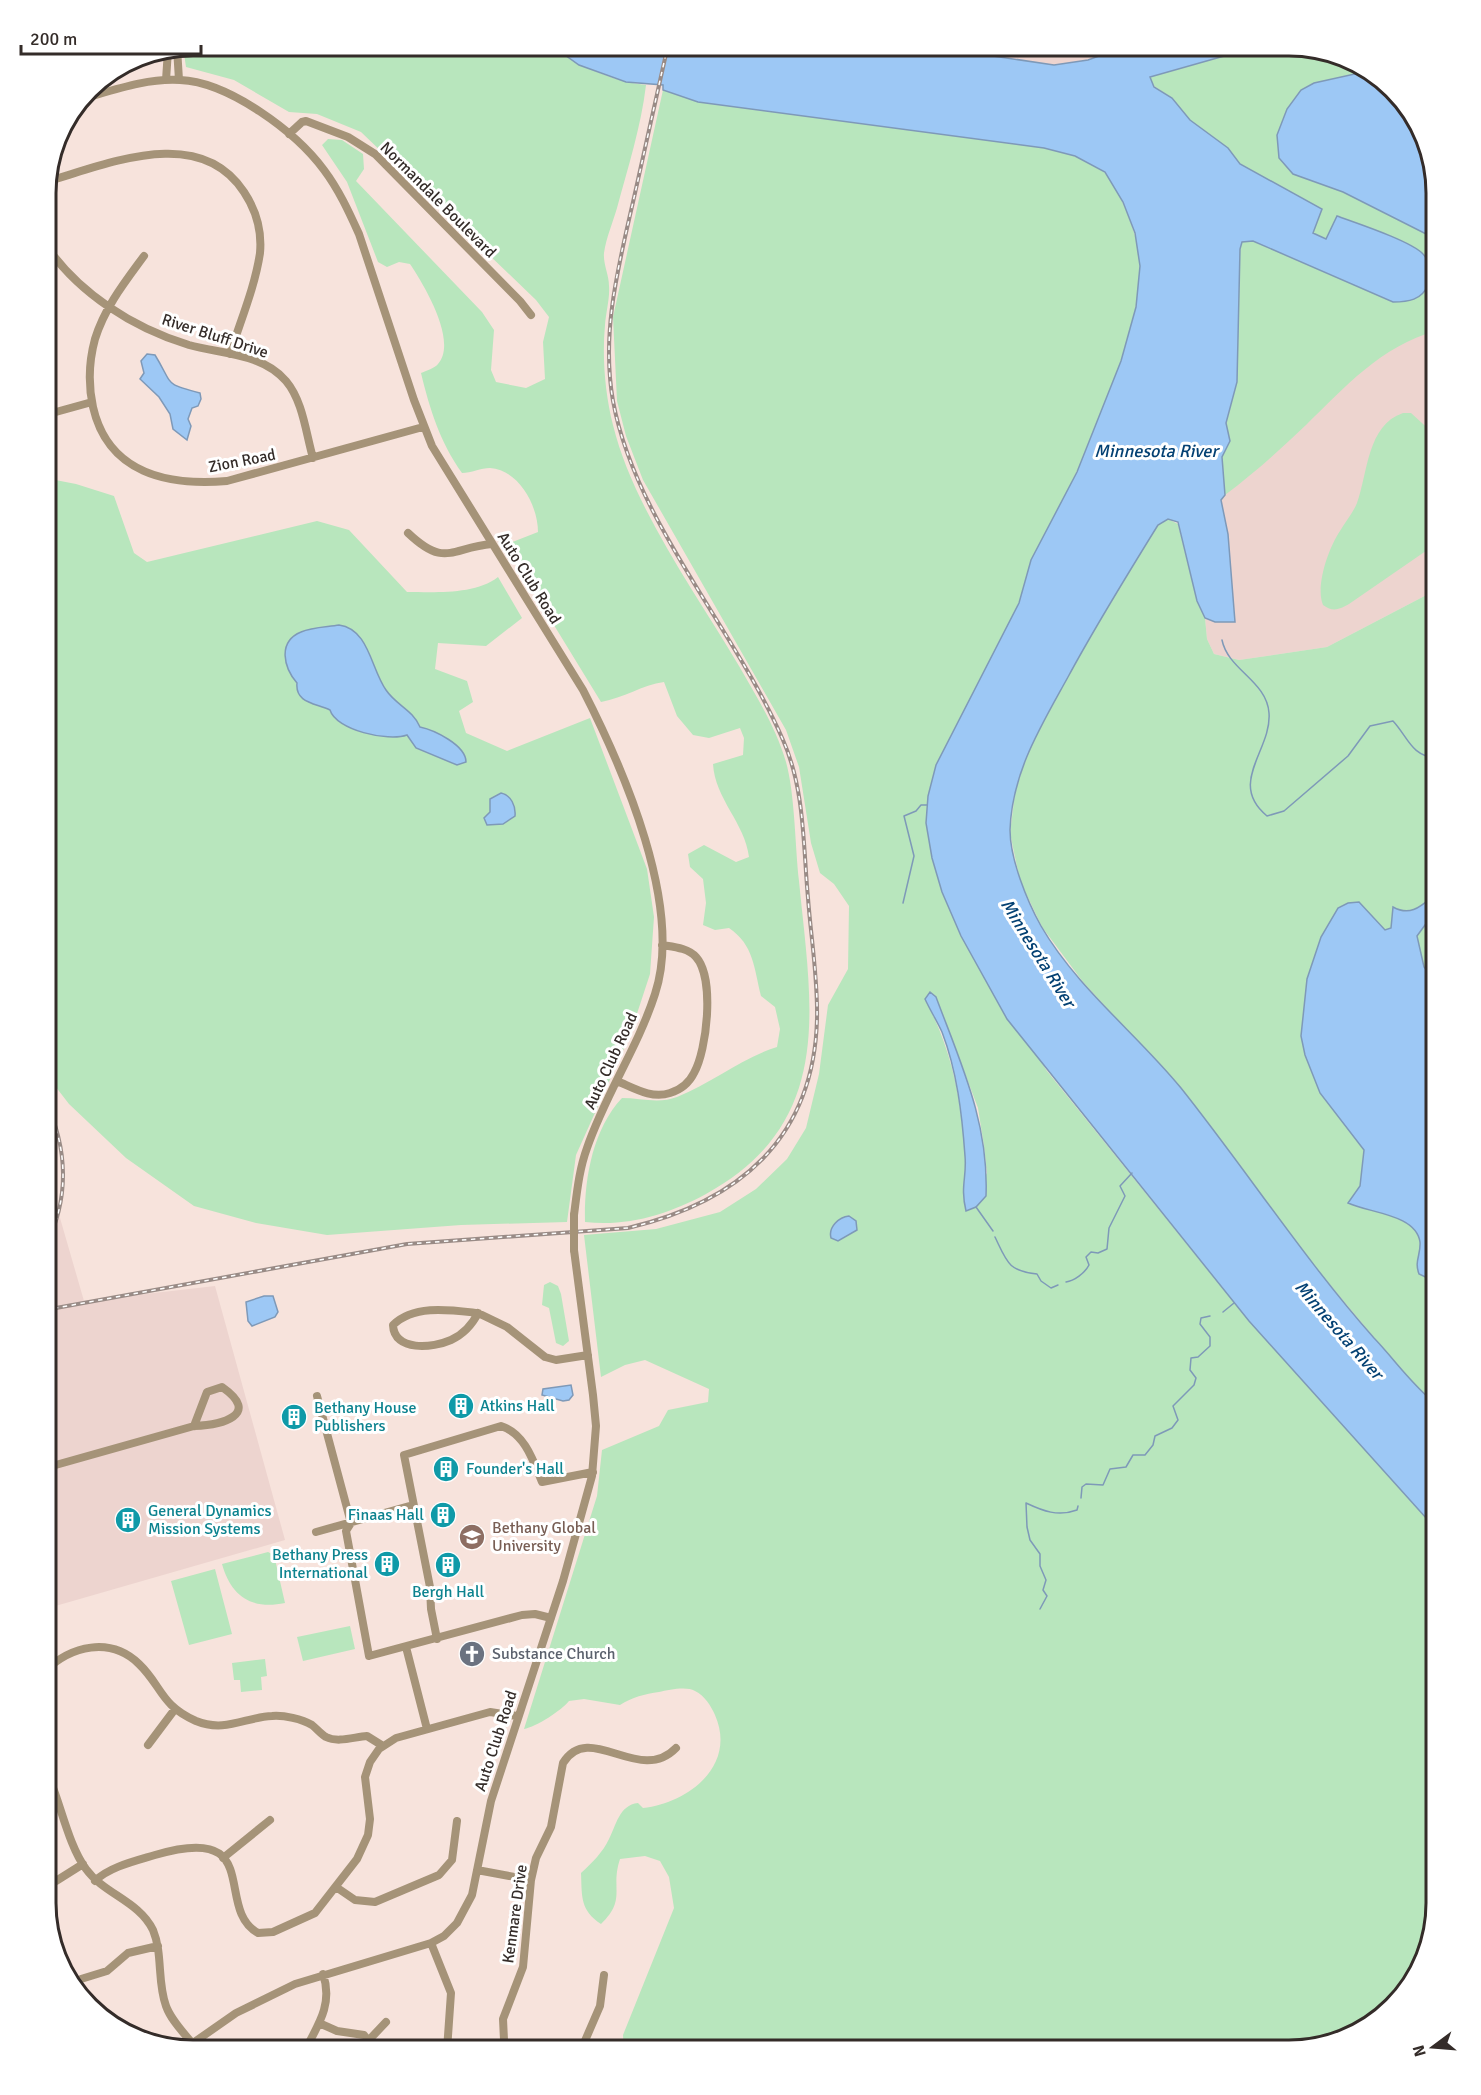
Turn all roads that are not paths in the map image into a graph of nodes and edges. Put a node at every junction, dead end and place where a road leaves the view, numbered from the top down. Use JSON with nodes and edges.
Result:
{"nodes":[{"id":1,"x":178,"y":57,"type":"edge"},
{"id":2,"x":167,"y":58,"type":"edge"},
{"id":3,"x":166,"y":80,"type":"junction"},
{"id":4,"x":179,"y":80,"type":"junction"},
{"id":5,"x":98,"y":95,"type":"edge"},
{"id":6,"x":289,"y":134,"type":"junction"},
{"id":7,"x":57,"y":179,"type":"edge"},
{"id":8,"x":144,"y":256,"type":"dead end"},
{"id":9,"x":56,"y":259,"type":"edge"},
{"id":10,"x":109,"y":306,"type":"junction"},
{"id":11,"x":531,"y":315,"type":"dead end"},
{"id":12,"x":230,"y":354,"type":"junction"},
{"id":13,"x":92,"y":402,"type":"junction"},
{"id":14,"x":56,"y":412,"type":"edge"},
{"id":15,"x":423,"y":427,"type":"junction"},
{"id":16,"x":314,"y":458,"type":"junction"},
{"id":17,"x":408,"y":533,"type":"dead end"},
{"id":18,"x":492,"y":544,"type":"junction"},
{"id":19,"x":662,"y":945,"type":"junction"},
{"id":20,"x":617,"y":1081,"type":"junction"},
{"id":21,"x":478,"y":1313,"type":"junction"},
{"id":22,"x":588,"y":1355,"type":"junction"},
{"id":23,"x":316,"y":1396,"type":"dead end"},
{"id":24,"x":194,"y":1426,"type":"junction"},
{"id":25,"x":56,"y":1465,"type":"edge"},
{"id":26,"x":593,"y":1472,"type":"junction"},
{"id":27,"x":413,"y":1505,"type":"junction"},
{"id":28,"x":351,"y":1523,"type":"junction"},
{"id":29,"x":316,"y":1532,"type":"dead end"},
{"id":30,"x":550,"y":1618,"type":"junction"},
{"id":31,"x":437,"y":1639,"type":"junction"},
{"id":32,"x":406,"y":1647,"type":"junction"},
{"id":33,"x":56,"y":1661,"type":"edge"},
{"id":34,"x":176,"y":1709,"type":"junction"},
{"id":35,"x":517,"y":1716,"type":"junction"},
{"id":36,"x":427,"y":1729,"type":"junction"},
{"id":37,"x":148,"y":1745,"type":"dead end"},
{"id":38,"x":383,"y":1746,"type":"junction"},
{"id":39,"x":676,"y":1748,"type":"dead end"},
{"id":40,"x":56,"y":1790,"type":"edge"},
{"id":41,"x":270,"y":1820,"type":"dead end"},
{"id":42,"x":457,"y":1821,"type":"dead end"},
{"id":43,"x":223,"y":1858,"type":"junction"},
{"id":44,"x":83,"y":1864,"type":"junction"},
{"id":45,"x":477,"y":1870,"type":"junction"},
{"id":46,"x":531,"y":1880,"type":"junction"},
{"id":47,"x":56,"y":1881,"type":"edge"},
{"id":48,"x":95,"y":1881,"type":"junction"},
{"id":49,"x":336,"y":1887,"type":"junction"},
{"id":50,"x":431,"y":1944,"type":"junction"},
{"id":51,"x":158,"y":1946,"type":"junction"},
{"id":52,"x":323,"y":1974,"type":"junction"},
{"id":53,"x":604,"y":1975,"type":"dead end"},
{"id":54,"x":81,"y":1979,"type":"dead end"},
{"id":55,"x":386,"y":2022,"type":"dead end"},
{"id":56,"x":319,"y":2023,"type":"junction"},
{"id":57,"x":189,"y":2039,"type":"edge"},
{"id":58,"x":198,"y":2039,"type":"edge"},
{"id":59,"x":311,"y":2039,"type":"edge"},
{"id":60,"x":368,"y":2039,"type":"edge"},
{"id":61,"x":370,"y":2039,"type":"edge"},
{"id":62,"x":448,"y":2039,"type":"edge"},
{"id":63,"x":506,"y":2039,"type":"edge"},
{"id":64,"x":585,"y":2039,"type":"edge"}],
"edges":[{"from":1,"to":4,"type":"street"},
{"from":2,"to":3,"type":"street"},
{"from":3,"to":4,"type":"street"},
{"from":3,"to":5,"type":"street"},
{"from":4,"to":6,"type":"street"},
{"from":6,"to":11,"type":"street","name":"Normandale Boulevard"},
{"from":6,"to":15,"type":"street","name":"Auto Club Road"},
{"from":7,"to":12,"type":"street"},
{"from":8,"to":10,"type":"street","name":"Zion Road"},
{"from":9,"to":10,"type":"street","name":"River Bluff Drive"},
{"from":10,"to":12,"type":"street","name":"River Bluff Drive"},
{"from":10,"to":13,"type":"street","name":"Zion Road"},
{"from":12,"to":16,"type":"street","name":"River Bluff Drive"},
{"from":13,"to":14,"type":"street"},
{"from":13,"to":16,"type":"street","name":"Zion Road"},
{"from":15,"to":16,"type":"street","name":"Zion Road"},
{"from":15,"to":18,"type":"street","name":"Auto Club Road"},
{"from":17,"to":18,"type":"street"},
{"from":18,"to":19,"type":"street","name":"Auto Club Road"},
{"from":19,"to":20,"type":"street","name":"Auto Club Road"},
{"from":19,"to":20,"type":"street"},
{"from":20,"to":22,"type":"street","name":"Auto Club Road","bridge":true},
{"from":21,"to":21,"type":"street"},
{"from":21,"to":22,"type":"street"},
{"from":22,"to":26,"type":"street","name":"Auto Club Road"},
{"from":23,"to":28,"type":"street"},
{"from":24,"to":24,"type":"street"},
{"from":24,"to":25,"type":"street"},
{"from":26,"to":27,"type":"street"},
{"from":26,"to":30,"type":"street","name":"Auto Club Road"},
{"from":27,"to":28,"type":"street"},
{"from":27,"to":31,"type":"street"},
{"from":28,"to":29,"type":"street"},
{"from":28,"to":32,"type":"street"},
{"from":30,"to":31,"type":"street"},
{"from":30,"to":35,"type":"street","name":"Auto Club Road"},
{"from":31,"to":32,"type":"street"},
{"from":32,"to":36,"type":"street"},
{"from":33,"to":34,"type":"street"},
{"from":34,"to":37,"type":"street"},
{"from":34,"to":38,"type":"street"},
{"from":35,"to":36,"type":"street"},
{"from":35,"to":45,"type":"street","name":"Auto Club Road"},
{"from":36,"to":38,"type":"street"},
{"from":38,"to":49,"type":"street"},
{"from":39,"to":46,"type":"street","name":"Kenmare Drive"},
{"from":40,"to":44,"type":"street"},
{"from":41,"to":43,"type":"street"},
{"from":42,"to":49,"type":"street"},
{"from":43,"to":48,"type":"street"},
{"from":43,"to":49,"type":"street"},
{"from":44,"to":47,"type":"street"},
{"from":44,"to":48,"type":"street"},
{"from":45,"to":46,"type":"street"},
{"from":45,"to":50,"type":"street","name":"Auto Club Road"},
{"from":46,"to":63,"type":"street","name":"Kenmare Drive"},
{"from":48,"to":51,"type":"street"},
{"from":50,"to":52,"type":"street","name":"Auto Club Road"},
{"from":50,"to":62,"type":"street"},
{"from":51,"to":54,"type":"street"},
{"from":51,"to":57,"type":"street"},
{"from":52,"to":56,"type":"street"},
{"from":52,"to":58,"type":"street","name":"Auto Club Road"},
{"from":53,"to":64,"type":"street"},
{"from":55,"to":61,"type":"street"},
{"from":56,"to":59,"type":"street"},
{"from":56,"to":60,"type":"street"}]}
